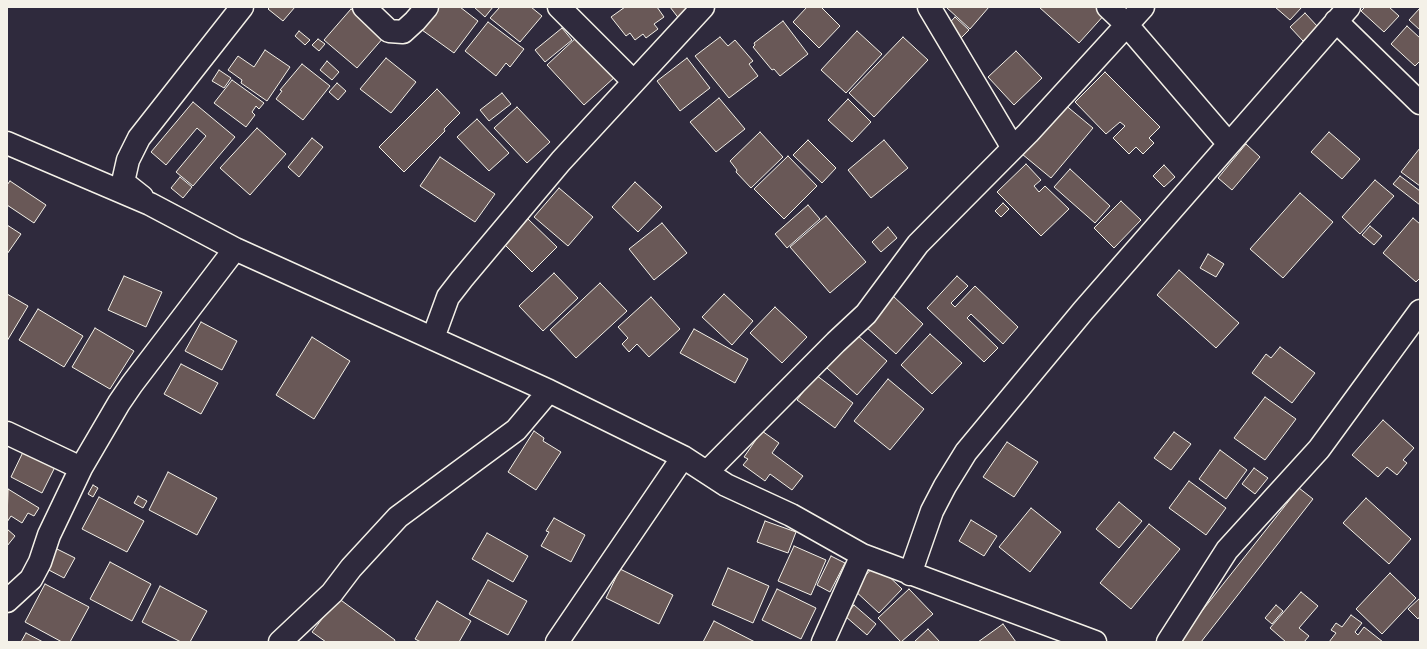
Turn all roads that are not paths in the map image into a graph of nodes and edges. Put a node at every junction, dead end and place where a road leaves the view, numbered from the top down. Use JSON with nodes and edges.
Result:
{"nodes":[{"id":1,"x":242,"y":7,"type":"edge"},
{"id":2,"x":364,"y":7,"type":"edge"},
{"id":3,"x":427,"y":7,"type":"edge"},
{"id":4,"x":559,"y":7,"type":"edge"},
{"id":5,"x":704,"y":7,"type":"edge"},
{"id":6,"x":929,"y":7,"type":"edge"},
{"id":7,"x":1108,"y":7,"type":"edge"},
{"id":8,"x":1142,"y":7,"type":"edge"},
{"id":9,"x":1342,"y":14,"type":"edge"},
{"id":10,"x":1126,"y":24,"type":"junction"},
{"id":11,"x":634,"y":82,"type":"junction"},
{"id":12,"x":1420,"y":103,"type":"edge"},
{"id":13,"x":7,"y":143,"type":"edge"},
{"id":14,"x":1229,"y":144,"type":"junction"},
{"id":15,"x":1013,"y":148,"type":"junction"},
{"id":16,"x":150,"y":204,"type":"junction"},
{"id":17,"x":235,"y":250,"type":"junction"},
{"id":18,"x":1420,"y":311,"type":"edge"},
{"id":19,"x":433,"y":338,"type":"junction"},
{"id":20,"x":549,"y":391,"type":"junction"},
{"id":21,"x":7,"y":434,"type":"edge"},
{"id":22,"x":683,"y":457,"type":"junction"},
{"id":23,"x":81,"y":468,"type":"junction"},
{"id":24,"x":707,"y":472,"type":"junction"},
{"id":25,"x":862,"y":555,"type":"junction"},
{"id":26,"x":910,"y":574,"type":"junction"},
{"id":27,"x":7,"y":601,"type":"edge"},
{"id":28,"x":280,"y":642,"type":"edge"},
{"id":29,"x":557,"y":642,"type":"edge"},
{"id":30,"x":823,"y":642,"type":"edge"},
{"id":31,"x":1095,"y":642,"type":"edge"},
{"id":32,"x":1168,"y":642,"type":"edge"}],
"edges":[{"from":1,"to":16,"type":"street"},
{"from":2,"to":3,"type":"street"},
{"from":4,"to":11,"type":"street"},
{"from":5,"to":11,"type":"street"},
{"from":6,"to":15,"type":"street"},
{"from":7,"to":10,"type":"street"},
{"from":8,"to":10,"type":"street"},
{"from":9,"to":12,"type":"street"},
{"from":9,"to":14,"type":"street"},
{"from":10,"to":14,"type":"street"},
{"from":10,"to":15,"type":"street"},
{"from":11,"to":19,"type":"street"},
{"from":13,"to":16,"type":"street"},
{"from":14,"to":26,"type":"street"},
{"from":15,"to":24,"type":"street"},
{"from":16,"to":17,"type":"street"},
{"from":17,"to":19,"type":"street"},
{"from":17,"to":23,"type":"street"},
{"from":18,"to":32,"type":"street"},
{"from":19,"to":20,"type":"street"},
{"from":20,"to":22,"type":"street"},
{"from":20,"to":28,"type":"street"},
{"from":21,"to":23,"type":"street"},
{"from":22,"to":24,"type":"street"},
{"from":22,"to":29,"type":"street"},
{"from":23,"to":27,"type":"street"},
{"from":24,"to":25,"type":"street"},
{"from":25,"to":26,"type":"street"},
{"from":25,"to":30,"type":"street"},
{"from":26,"to":31,"type":"street"}]}
